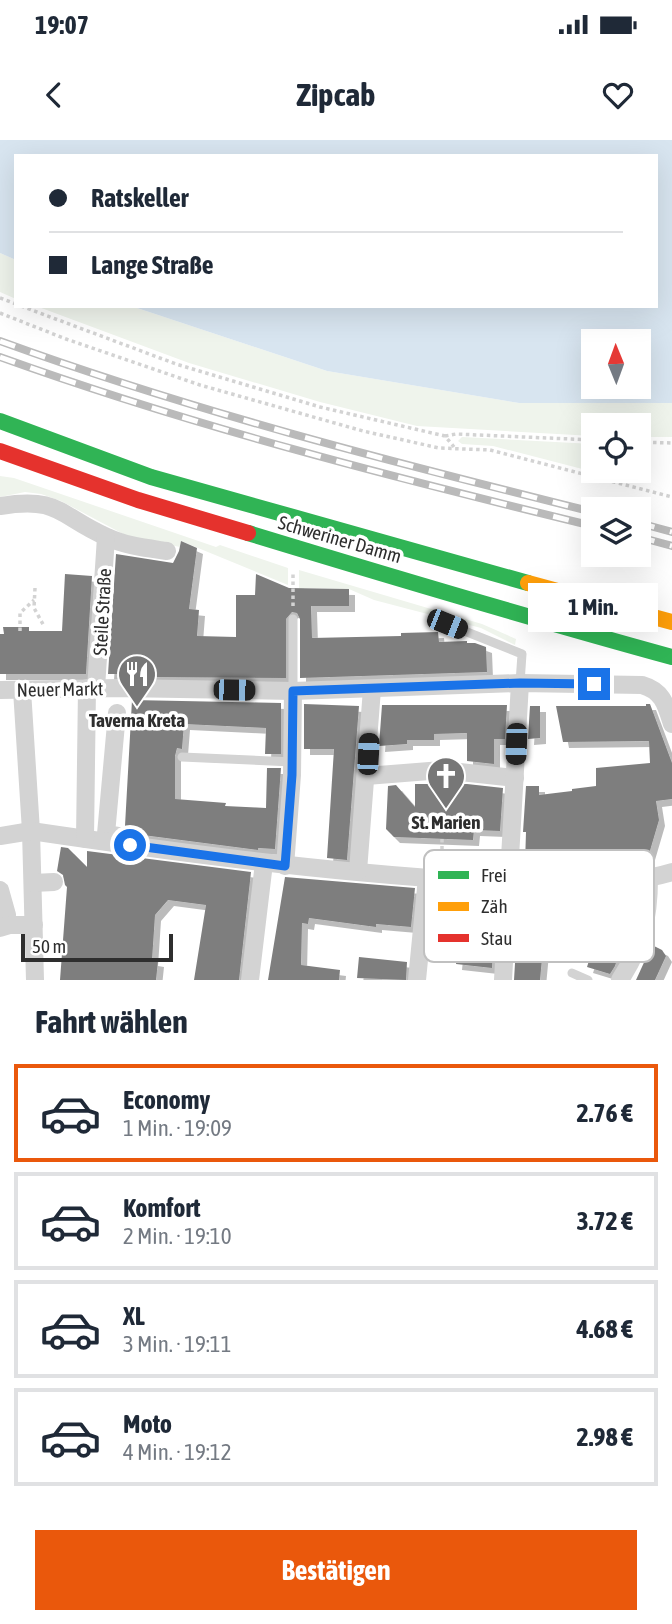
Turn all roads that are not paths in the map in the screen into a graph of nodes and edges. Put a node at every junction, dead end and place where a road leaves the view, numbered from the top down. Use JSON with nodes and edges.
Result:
{"nodes":[{"id":1,"x":0,"y":421,"type":"edge"},
{"id":2,"x":0,"y":450,"type":"edge"},
{"id":3,"x":0,"y":506,"type":"edge"},
{"id":4,"x":106,"y":537,"type":"junction"},
{"id":5,"x":167,"y":551,"type":"dead end"},
{"id":6,"x":293,"y":619,"type":"road end"},
{"id":7,"x":672,"y":622,"type":"edge"},
{"id":8,"x":447,"y":624,"type":"dead end"},
{"id":9,"x":672,"y":657,"type":"edge"},
{"id":10,"x":520,"y":683,"type":"junction"},
{"id":11,"x":92,"y":688,"type":"junction"},
{"id":12,"x":372,"y":689,"type":"junction"},
{"id":13,"x":0,"y":690,"type":"edge"},
{"id":14,"x":22,"y":690,"type":"junction"},
{"id":15,"x":293,"y":691,"type":"junction"},
{"id":16,"x":111,"y":710,"type":"junction"},
{"id":17,"x":672,"y":724,"type":"edge"},
{"id":18,"x":182,"y":757,"type":"dead end"},
{"id":19,"x":292,"y":762,"type":"junction"},
{"id":20,"x":98,"y":768,"type":"junction"},
{"id":21,"x":366,"y":776,"type":"junction"},
{"id":22,"x":515,"y":778,"type":"junction"},
{"id":23,"x":97,"y":817,"type":"junction"},
{"id":24,"x":31,"y":831,"type":"junction"},
{"id":25,"x":0,"y":836,"type":"edge"},
{"id":26,"x":85,"y":839,"type":"junction"},
{"id":27,"x":134,"y":846,"type":"junction"},
{"id":28,"x":511,"y":850,"type":"edge"},
{"id":29,"x":264,"y":863,"type":"junction"},
{"id":30,"x":285,"y":866,"type":"junction"},
{"id":31,"x":358,"y":871,"type":"junction"},
{"id":32,"x":672,"y":872,"type":"edge"},
{"id":33,"x":654,"y":877,"type":"edge"},
{"id":34,"x":424,"y":878,"type":"edge"},
{"id":35,"x":54,"y":882,"type":"dead end"},
{"id":36,"x":33,"y":883,"type":"junction"},
{"id":37,"x":0,"y":890,"type":"edge"},
{"id":38,"x":424,"y":909,"type":"edge"},
{"id":39,"x":34,"y":919,"type":"junction"},
{"id":40,"x":4,"y":921,"type":"edge"},
{"id":41,"x":504,"y":962,"type":"edge"},
{"id":42,"x":632,"y":962,"type":"edge"},
{"id":43,"x":572,"y":973,"type":"dead end"},
{"id":44,"x":34,"y":980,"type":"edge"},
{"id":45,"x":250,"y":980,"type":"edge"},
{"id":46,"x":417,"y":980,"type":"edge"},
{"id":47,"x":503,"y":980,"type":"edge"},
{"id":48,"x":588,"y":980,"type":"edge"},
{"id":49,"x":620,"y":980,"type":"edge"}],
"edges":[{"from":1,"to":7,"type":"main road","name":"Schweriner Damm"},
{"from":2,"to":9,"type":"main road","name":"Schweriner Damm"},
{"from":3,"to":4,"type":"street"},
{"from":4,"to":5,"type":"street"},
{"from":4,"to":11,"type":"street","name":"Steile Straße"},
{"from":6,"to":15,"type":"lane"},
{"from":8,"to":10,"type":"lane"},
{"from":10,"to":12,"type":"street","name":"Neuer Markt"},
{"from":10,"to":17,"type":"street","name":"Neuer Markt"},
{"from":10,"to":22,"type":"street"},
{"from":11,"to":14,"type":"street","name":"Neuer Markt"},
{"from":11,"to":16,"type":"street","name":"Neuer Markt"},
{"from":11,"to":16,"type":"street","name":"Steile Straße"},
{"from":12,"to":15,"type":"street","name":"Neuer Markt"},
{"from":12,"to":21,"type":"street"},
{"from":13,"to":14,"type":"street","name":"Neuer Markt"},
{"from":14,"to":24,"type":"street"},
{"from":15,"to":16,"type":"street","name":"Neuer Markt"},
{"from":15,"to":19,"type":"street"},
{"from":16,"to":20,"type":"street"},
{"from":16,"to":20,"type":"street"},
{"from":18,"to":19,"type":"lane"},
{"from":19,"to":30,"type":"street"},
{"from":20,"to":23,"type":"street"},
{"from":20,"to":23,"type":"street"},
{"from":21,"to":22,"type":"street"},
{"from":21,"to":31,"type":"street"},
{"from":22,"to":28,"type":"street"},
{"from":23,"to":26,"type":"street"},
{"from":23,"to":27,"type":"street"},
{"from":24,"to":25,"type":"street"},
{"from":24,"to":26,"type":"street"},
{"from":24,"to":36,"type":"street"},
{"from":26,"to":27,"type":"street"},
{"from":27,"to":29,"type":"street"},
{"from":29,"to":30,"type":"street"},
{"from":29,"to":45,"type":"street"},
{"from":30,"to":31,"type":"street"},
{"from":31,"to":34,"type":"street"},
{"from":32,"to":33,"type":"street"},
{"from":35,"to":36,"type":"street"},
{"from":36,"to":39,"type":"street"},
{"from":37,"to":40,"type":"street"},
{"from":38,"to":46,"type":"street"},
{"from":39,"to":40,"type":"street"},
{"from":39,"to":44,"type":"street"},
{"from":41,"to":47,"type":"street"},
{"from":42,"to":49,"type":"street"},
{"from":43,"to":48,"type":"lane"}]}
